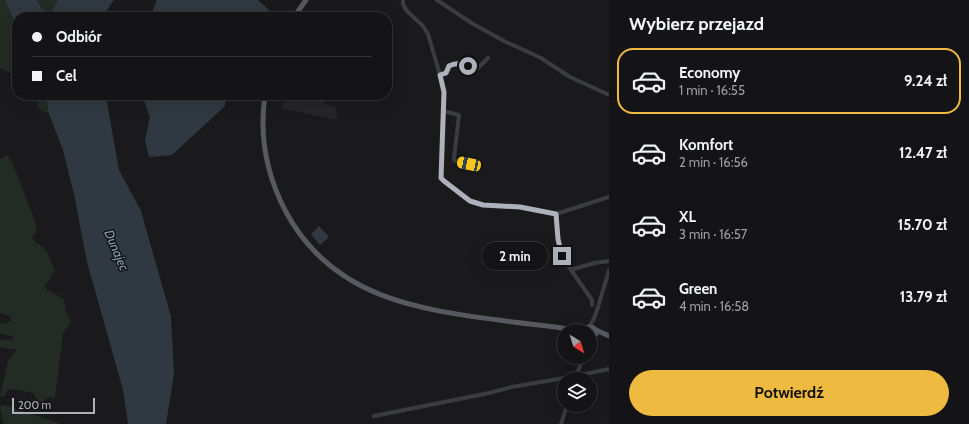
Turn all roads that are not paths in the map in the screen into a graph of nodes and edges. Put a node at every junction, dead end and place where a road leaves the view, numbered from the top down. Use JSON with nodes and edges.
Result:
{"nodes":[{"id":1,"x":306,"y":0,"type":"edge"},
{"id":2,"x":403,"y":0,"type":"edge"},
{"id":3,"x":437,"y":0,"type":"edge"},
{"id":4,"x":298,"y":12,"type":"edge"},
{"id":5,"x":488,"y":58,"type":"dead end"},
{"id":6,"x":440,"y":75,"type":"junction"},
{"id":7,"x":609,"y":95,"type":"edge"},
{"id":8,"x":265,"y":100,"type":"edge"},
{"id":9,"x":443,"y":111,"type":"junction"},
{"id":10,"x":469,"y":164,"type":"dead end"},
{"id":11,"x":609,"y":197,"type":"edge"},
{"id":12,"x":556,"y":214,"type":"junction"},
{"id":13,"x":609,"y":262,"type":"edge"},
{"id":14,"x":571,"y":270,"type":"junction"},
{"id":15,"x":609,"y":270,"type":"edge"},
{"id":16,"x":592,"y":305,"type":"dead end"},
{"id":17,"x":593,"y":324,"type":"edge"},
{"id":18,"x":557,"y":328,"type":"edge"},
{"id":19,"x":597,"y":334,"type":"edge"},
{"id":20,"x":608,"y":336,"type":"edge"},
{"id":21,"x":609,"y":369,"type":"edge"},
{"id":22,"x":597,"y":372,"type":"edge"},
{"id":23,"x":557,"y":381,"type":"edge"},
{"id":24,"x":565,"y":412,"type":"edge"},
{"id":25,"x":374,"y":416,"type":"dead end"},
{"id":26,"x":561,"y":424,"type":"edge"}],
"edges":[{"from":1,"to":4,"type":"main road"},
{"from":2,"to":6,"type":"street"},
{"from":3,"to":7,"type":"street"},
{"from":5,"to":6,"type":"street"},
{"from":6,"to":9,"type":"street"},
{"from":8,"to":18,"type":"main road"},
{"from":9,"to":10,"type":"street"},
{"from":9,"to":12,"type":"street"},
{"from":11,"to":12,"type":"street"},
{"from":12,"to":14,"type":"street"},
{"from":13,"to":14,"type":"street"},
{"from":14,"to":16,"type":"street"},
{"from":15,"to":17,"type":"street"},
{"from":19,"to":20,"type":"main road"},
{"from":21,"to":22,"type":"street"},
{"from":23,"to":25,"type":"street"},
{"from":24,"to":26,"type":"street"}]}
